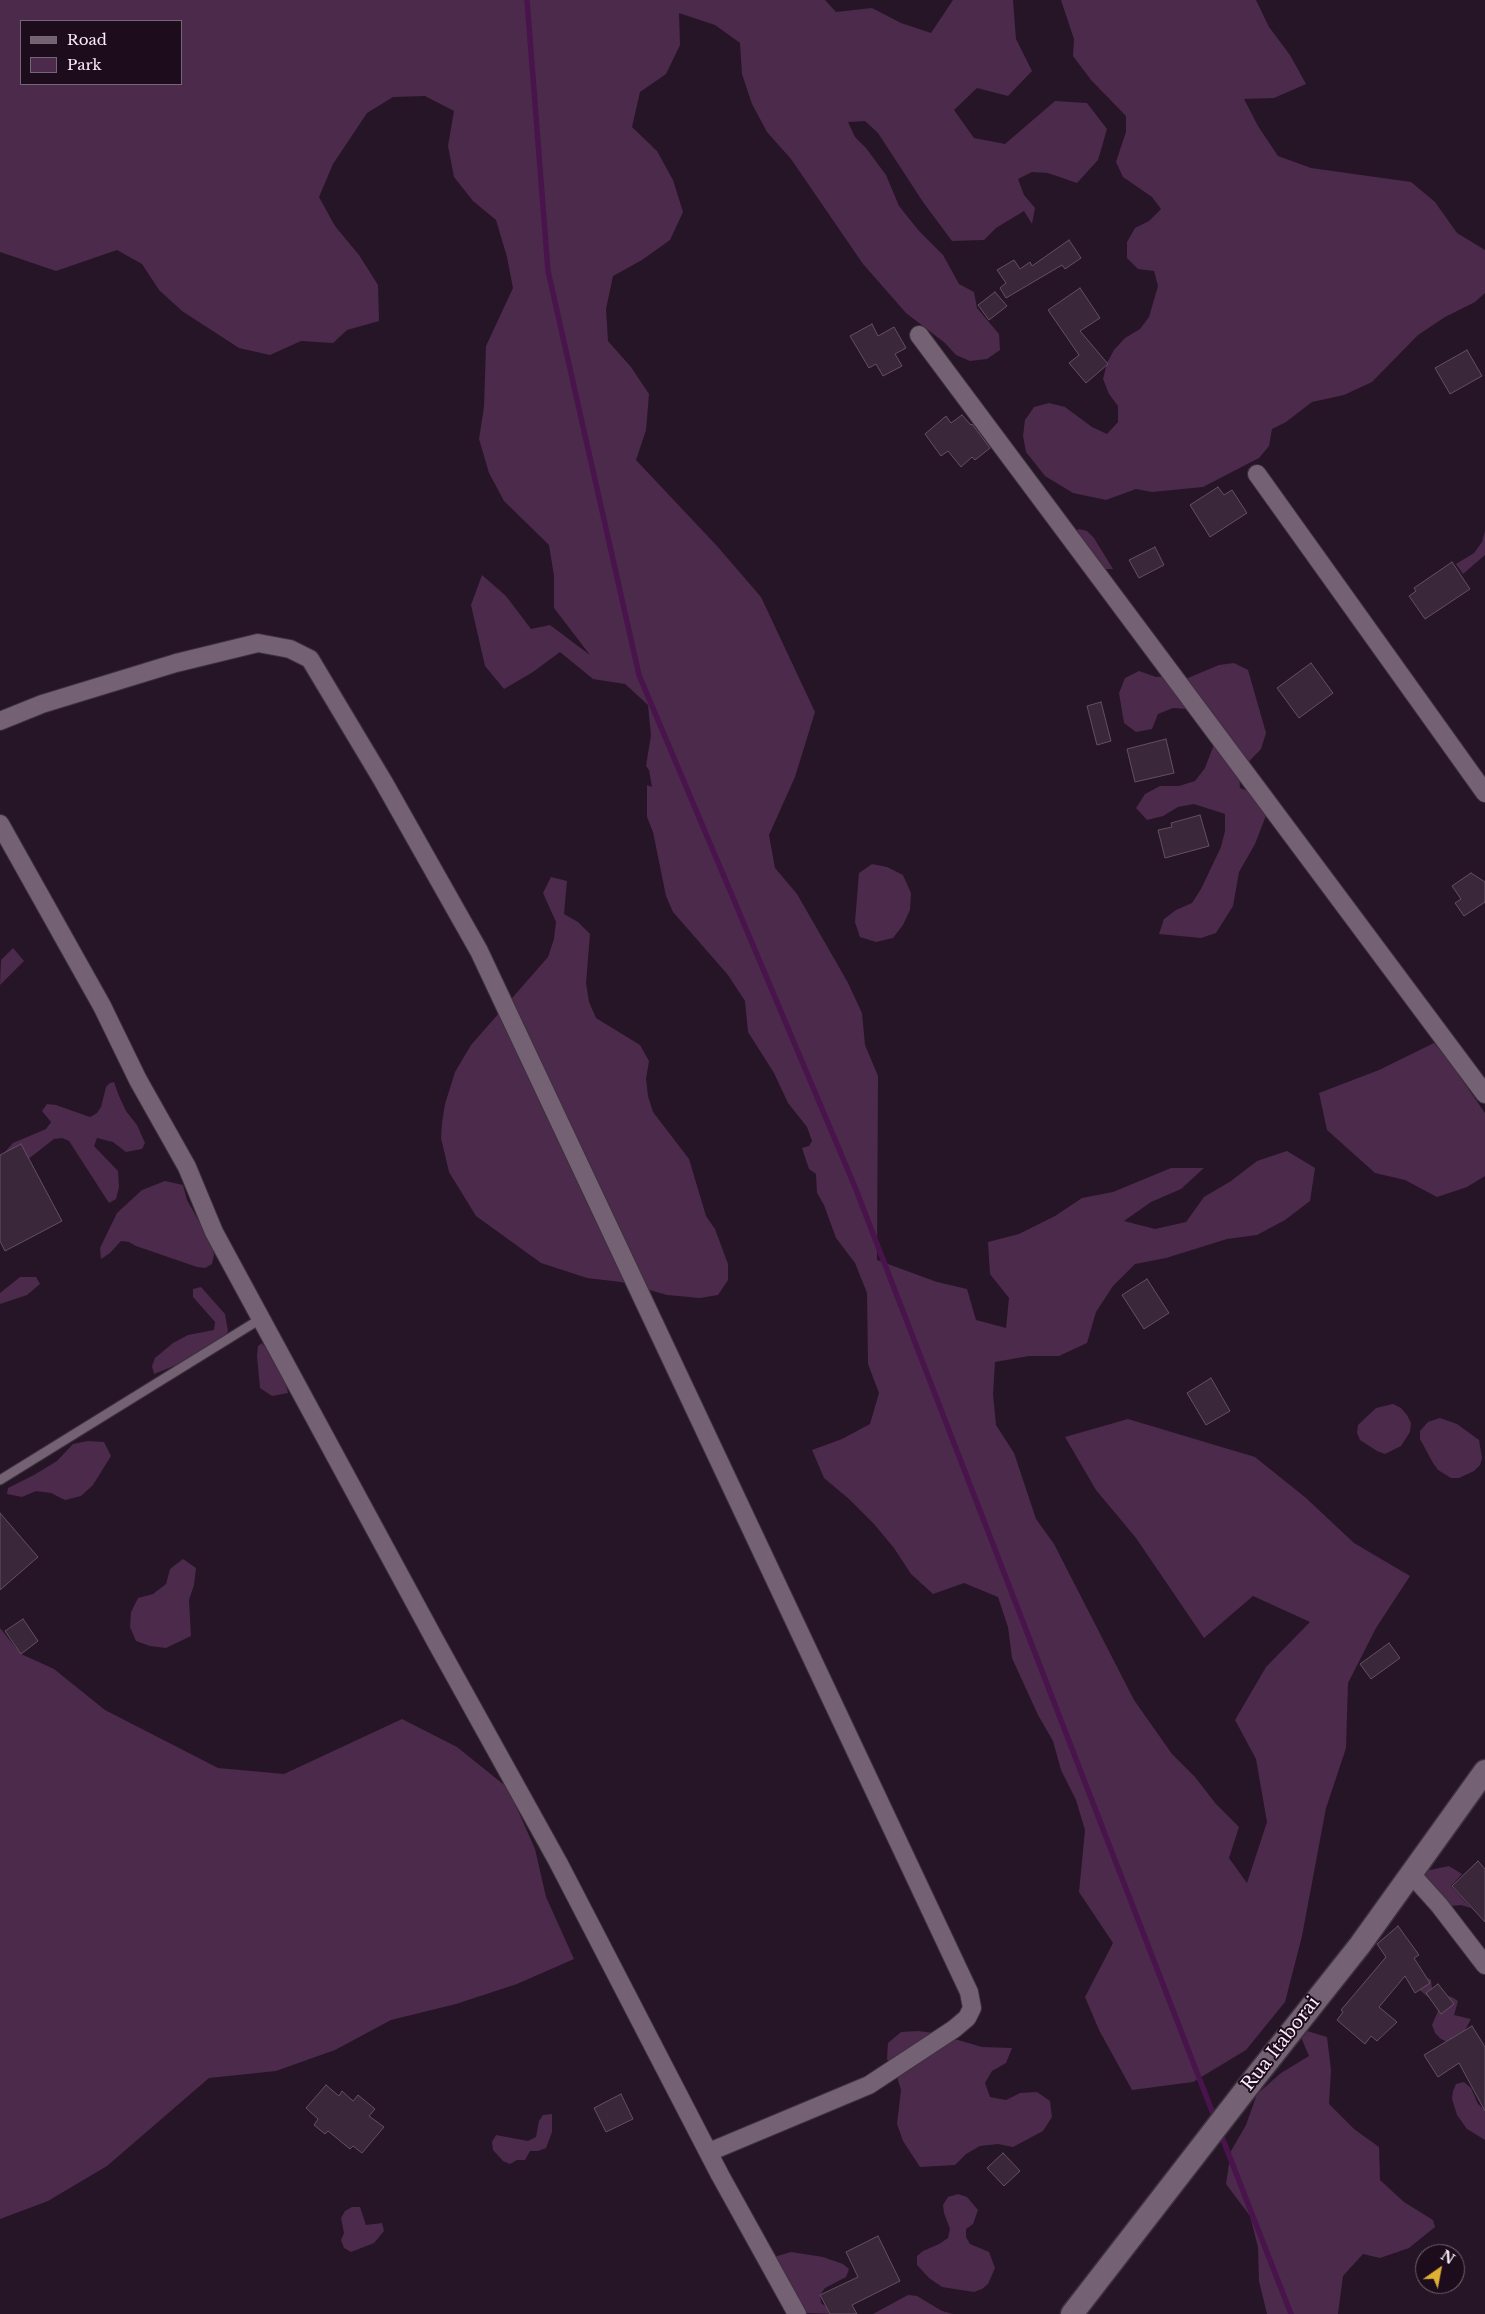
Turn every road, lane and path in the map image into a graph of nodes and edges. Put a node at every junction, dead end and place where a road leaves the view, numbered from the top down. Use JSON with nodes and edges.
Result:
{"nodes":[{"id":1,"x":919,"y":335,"type":"dead end"},
{"id":2,"x":1257,"y":474,"type":"dead end"},
{"id":3,"x":0,"y":721,"type":"edge"},
{"id":4,"x":1485,"y":793,"type":"edge"},
{"id":5,"x":0,"y":824,"type":"edge"},
{"id":6,"x":1485,"y":1094,"type":"edge"},
{"id":7,"x":262,"y":1318,"type":"junction"},
{"id":8,"x":0,"y":1480,"type":"edge"},
{"id":9,"x":1485,"y":1771,"type":"edge"},
{"id":10,"x":1412,"y":1875,"type":"junction"},
{"id":11,"x":1485,"y":1965,"type":"edge"},
{"id":12,"x":709,"y":2152,"type":"junction"},
{"id":13,"x":797,"y":2314,"type":"edge"},
{"id":14,"x":1072,"y":2314,"type":"edge"}],
"edges":[{"from":1,"to":6,"type":"street"},
{"from":2,"to":4,"type":"street"},
{"from":3,"to":12,"type":"street"},
{"from":5,"to":7,"type":"street"},
{"from":7,"to":8,"type":"lane"},
{"from":7,"to":12,"type":"street"},
{"from":9,"to":10,"type":"street","name":"Rua Itaborai"},
{"from":10,"to":11,"type":"street"},
{"from":10,"to":14,"type":"street","name":"Rua Itaborai"},
{"from":12,"to":13,"type":"street"}]}
